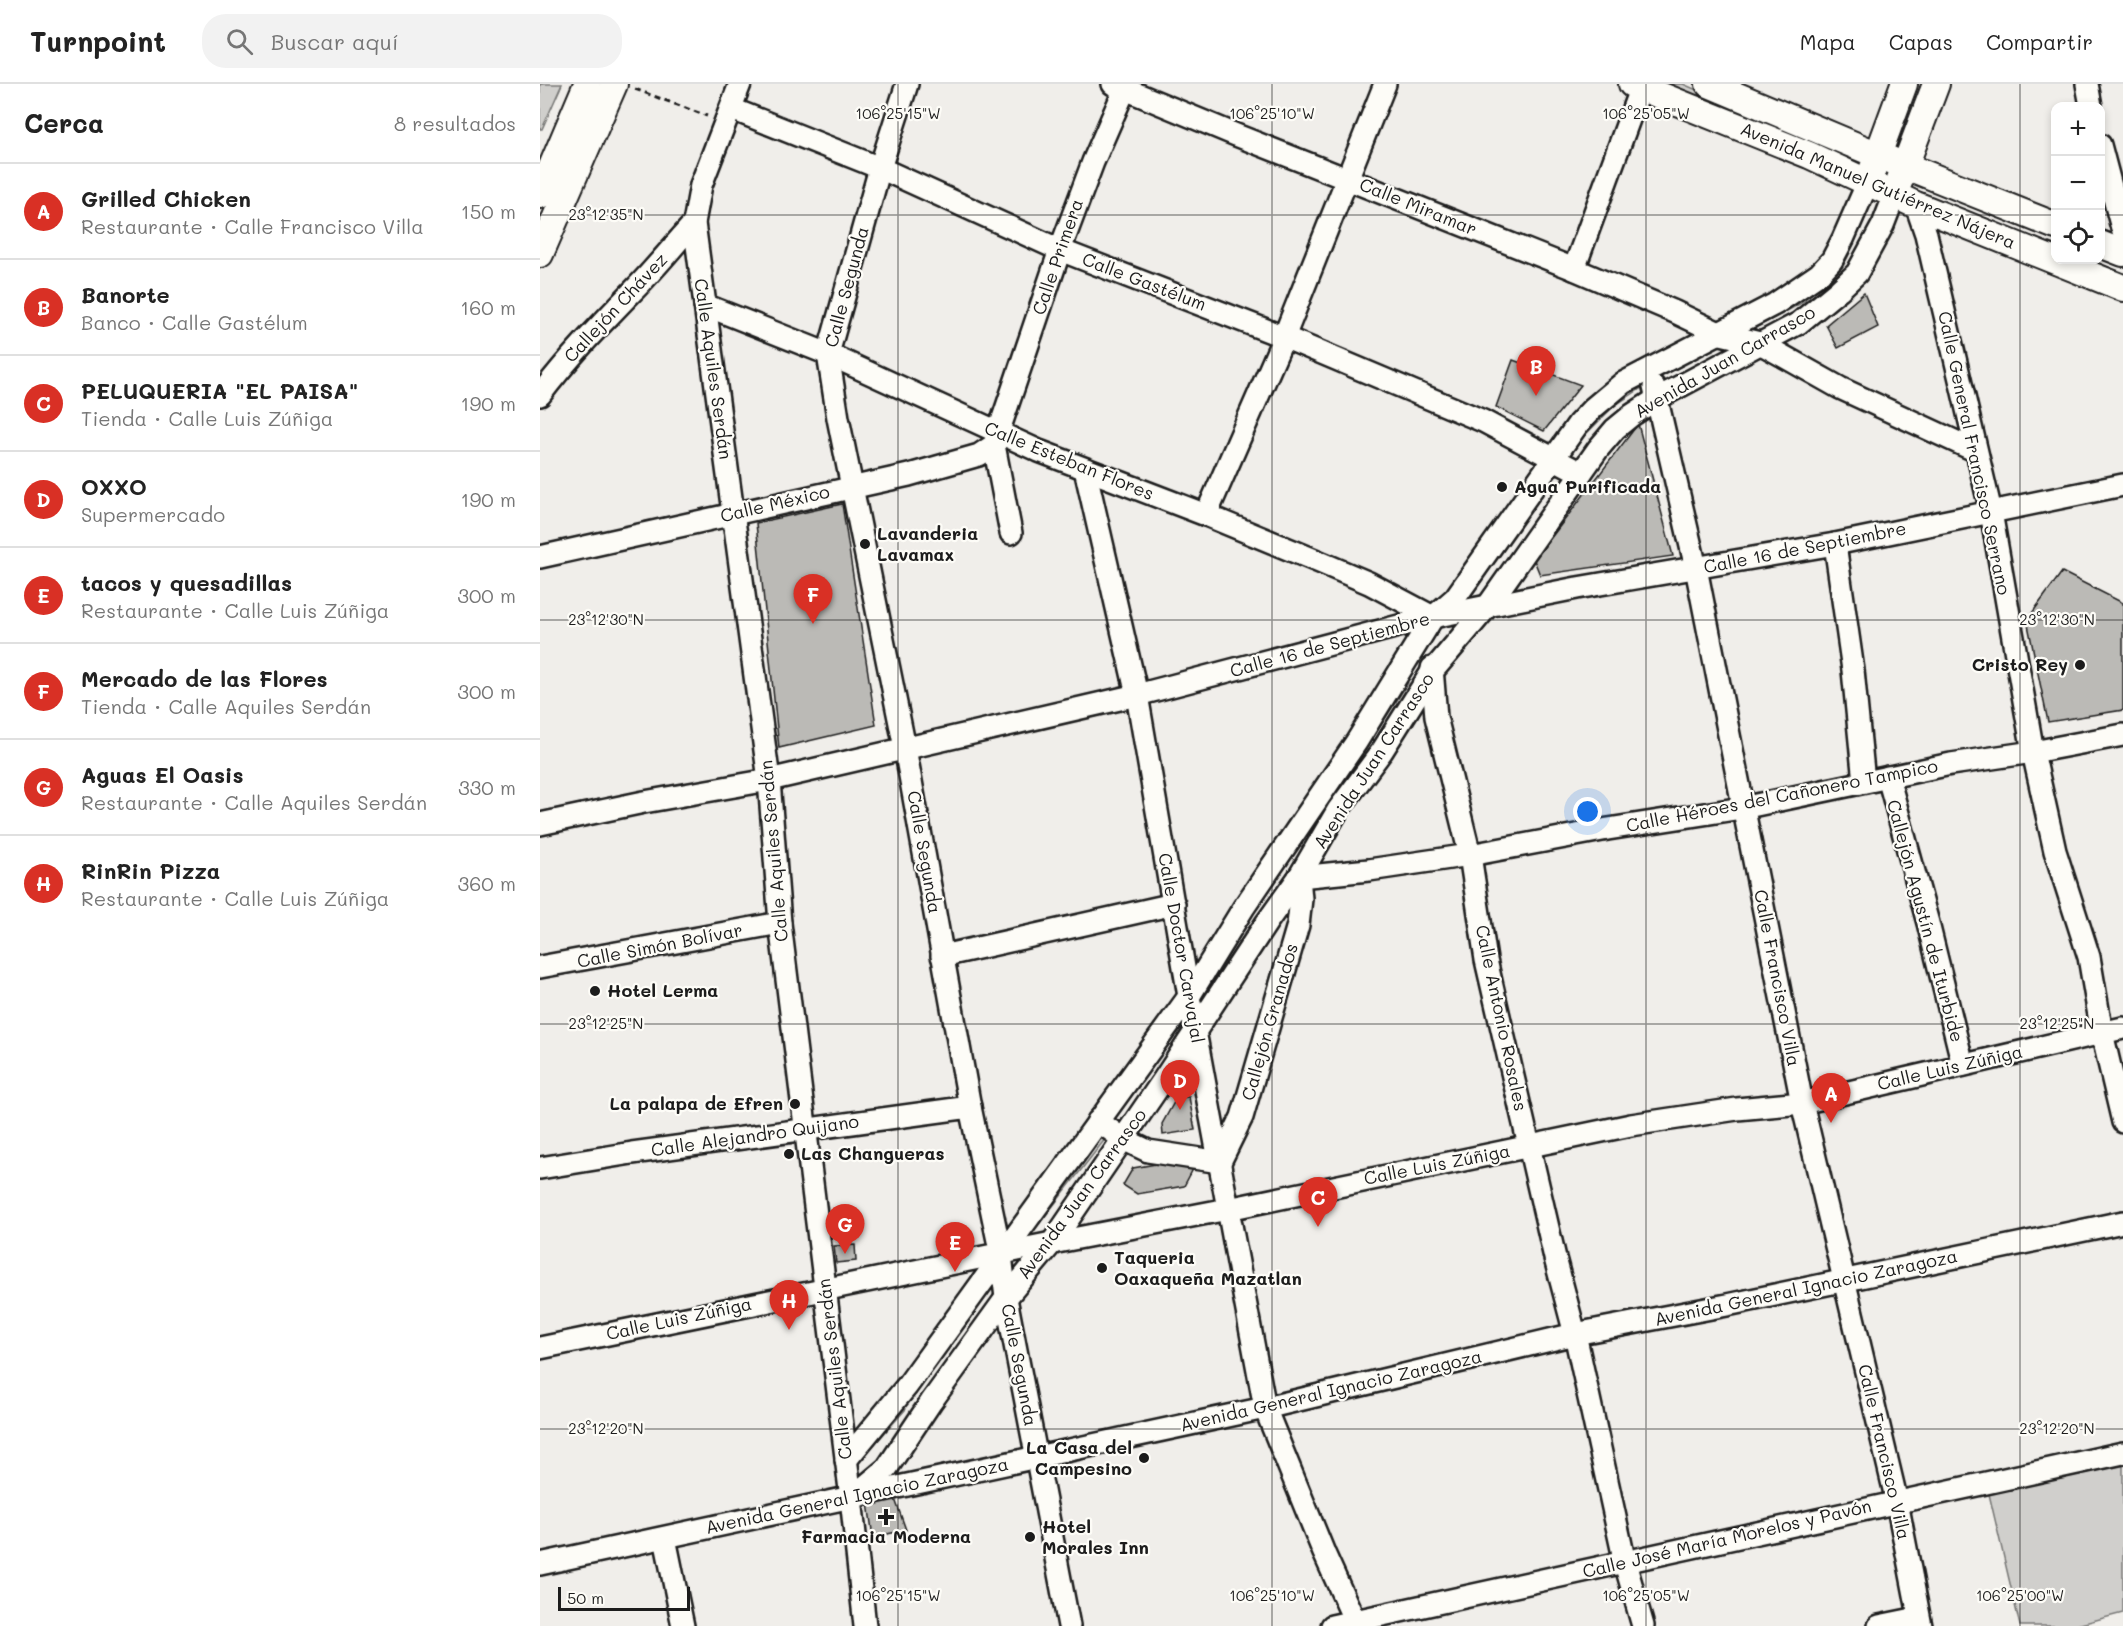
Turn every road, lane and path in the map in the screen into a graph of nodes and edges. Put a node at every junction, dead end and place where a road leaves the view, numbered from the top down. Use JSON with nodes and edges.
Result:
{"nodes":[{"id":1,"x":587,"y":84,"type":"edge"},
{"id":2,"x":740,"y":84,"type":"edge"},
{"id":3,"x":907,"y":84,"type":"edge"},
{"id":4,"x":1385,"y":84,"type":"edge"},
{"id":5,"x":1709,"y":84,"type":"edge"},
{"id":6,"x":1904,"y":84,"type":"edge"},
{"id":7,"x":1936,"y":84,"type":"edge"},
{"id":8,"x":2087,"y":84,"type":"edge"},
{"id":9,"x":1638,"y":85,"type":"edge"},
{"id":10,"x":624,"y":86,"type":"edge"},
{"id":11,"x":1122,"y":86,"type":"edge"},
{"id":12,"x":2090,"y":102,"type":"edge"},
{"id":13,"x":729,"y":116,"type":"junction"},
{"id":14,"x":1878,"y":155,"type":"junction"},
{"id":15,"x":2103,"y":156,"type":"edge"},
{"id":16,"x":1905,"y":166,"type":"junction"},
{"id":17,"x":880,"y":168,"type":"junction"},
{"id":18,"x":1347,"y":179,"type":"junction"},
{"id":19,"x":1868,"y":182,"type":"junction"},
{"id":20,"x":540,"y":195,"type":"edge"},
{"id":21,"x":1906,"y":199,"type":"junction"},
{"id":22,"x":694,"y":223,"type":"junction"},
{"id":23,"x":2051,"y":224,"type":"edge"},
{"id":24,"x":2123,"y":232,"type":"edge"},
{"id":25,"x":2105,"y":246,"type":"edge"},
{"id":26,"x":1060,"y":250,"type":"junction"},
{"id":27,"x":2123,"y":253,"type":"edge"},
{"id":28,"x":540,"y":254,"type":"edge"},
{"id":29,"x":1574,"y":269,"type":"junction"},
{"id":30,"x":2123,"y":288,"type":"edge"},
{"id":31,"x":705,"y":305,"type":"junction"},
{"id":32,"x":1721,"y":334,"type":"junction"},
{"id":33,"x":1284,"y":337,"type":"junction"},
{"id":34,"x":1760,"y":343,"type":"junction"},
{"id":35,"x":828,"y":354,"type":"junction"},
{"id":36,"x":1649,"y":369,"type":"junction"},
{"id":37,"x":540,"y":395,"type":"edge"},
{"id":38,"x":1658,"y":398,"type":"junction"},
{"id":39,"x":996,"y":439,"type":"junction"},
{"id":40,"x":1976,"y":451,"type":"junction"},
{"id":41,"x":1555,"y":458,"type":"junction"},
{"id":42,"x":1085,"y":469,"type":"junction"},
{"id":43,"x":1581,"y":473,"type":"junction"},
{"id":44,"x":2123,"y":485,"type":"edge"},
{"id":45,"x":853,"y":487,"type":"junction"},
{"id":46,"x":1990,"y":513,"type":"junction"},
{"id":47,"x":733,"y":514,"type":"junction"},
{"id":48,"x":1206,"y":514,"type":"junction"},
{"id":49,"x":1011,"y":533,"type":"dead end"},
{"id":50,"x":1835,"y":544,"type":"junction"},
{"id":51,"x":540,"y":557,"type":"edge"},
{"id":52,"x":1696,"y":568,"type":"junction"},
{"id":53,"x":1487,"y":607,"type":"junction"},
{"id":54,"x":1433,"y":617,"type":"junction"},
{"id":55,"x":1431,"y":673,"type":"junction"},
{"id":56,"x":1137,"y":695,"type":"junction"},
{"id":57,"x":2123,"y":735,"type":"edge"},
{"id":58,"x":905,"y":748,"type":"junction"},
{"id":59,"x":2033,"y":752,"type":"junction"},
{"id":60,"x":1888,"y":777,"type":"junction"},
{"id":61,"x":769,"y":780,"type":"junction"},
{"id":62,"x":1864,"y":782,"type":"junction"},
{"id":63,"x":1742,"y":808,"type":"junction"},
{"id":64,"x":540,"y":824,"type":"edge"},
{"id":65,"x":1470,"y":855,"type":"junction"},
{"id":66,"x":1276,"y":862,"type":"junction"},
{"id":67,"x":1299,"y":877,"type":"junction"},
{"id":68,"x":1174,"y":904,"type":"junction"},
{"id":69,"x":780,"y":923,"type":"junction"},
{"id":70,"x":942,"y":956,"type":"junction"},
{"id":71,"x":540,"y":967,"type":"edge"},
{"id":72,"x":1190,"y":995,"type":"junction"},
{"id":73,"x":2123,"y":1028,"type":"edge"},
{"id":74,"x":1195,"y":1031,"type":"junction"},
{"id":75,"x":2102,"y":1032,"type":"junction"},
{"id":76,"x":1963,"y":1065,"type":"junction"},
{"id":77,"x":1802,"y":1103,"type":"junction"},
{"id":78,"x":970,"y":1107,"type":"junction"},
{"id":79,"x":1098,"y":1121,"type":"junction"},
{"id":80,"x":2123,"y":1122,"type":"edge"},
{"id":81,"x":805,"y":1130,"type":"junction"},
{"id":82,"x":1123,"y":1139,"type":"junction"},
{"id":83,"x":1528,"y":1147,"type":"junction"},
{"id":84,"x":1220,"y":1162,"type":"junction"},
{"id":85,"x":540,"y":1168,"type":"edge"},
{"id":86,"x":1228,"y":1209,"type":"junction"},
{"id":87,"x":2123,"y":1222,"type":"edge"},
{"id":88,"x":1052,"y":1243,"type":"junction"},
{"id":89,"x":1001,"y":1254,"type":"junction"},
{"id":90,"x":1845,"y":1280,"type":"junction"},
{"id":91,"x":826,"y":1290,"type":"junction"},
{"id":92,"x":1006,"y":1298,"type":"junction"},
{"id":93,"x":1575,"y":1334,"type":"junction"},
{"id":94,"x":540,"y":1348,"type":"edge"},
{"id":95,"x":907,"y":1386,"type":"junction"},
{"id":96,"x":931,"y":1402,"type":"junction"},
{"id":97,"x":1265,"y":1408,"type":"junction"},
{"id":98,"x":2123,"y":1453,"type":"edge"},
{"id":99,"x":1036,"y":1457,"type":"junction"},
{"id":100,"x":846,"y":1460,"type":"junction"},
{"id":101,"x":851,"y":1498,"type":"junction"},
{"id":102,"x":1897,"y":1502,"type":"junction"},
{"id":103,"x":665,"y":1538,"type":"junction"},
{"id":104,"x":1625,"y":1563,"type":"junction"},
{"id":105,"x":540,"y":1564,"type":"edge"},
{"id":106,"x":1919,"y":1622,"type":"edge"},
{"id":107,"x":1356,"y":1624,"type":"edge"},
{"id":108,"x":683,"y":1626,"type":"edge"},
{"id":109,"x":865,"y":1626,"type":"edge"},
{"id":110,"x":1069,"y":1626,"type":"edge"},
{"id":111,"x":1332,"y":1626,"type":"edge"},
{"id":112,"x":1643,"y":1626,"type":"edge"},
{"id":113,"x":1880,"y":1626,"type":"edge"}],
"edges":[{"from":1,"to":20,"type":"main road"},
{"from":2,"to":13,"type":"street","name":"Calle Aquiles Serdán"},
{"from":3,"to":17,"type":"street","name":"Calle Segunda"},
{"from":4,"to":18,"type":"street"},
{"from":5,"to":14,"type":"main road","name":"Avenida Manuel Gutiérrez Nájera"},
{"from":6,"to":14,"type":"main road","name":"Avenida Juan Carrasco"},
{"from":7,"to":16,"type":"main road","name":"Avenida Juan Carrasco"},
{"from":8,"to":12,"type":"street"},
{"from":9,"to":19,"type":"main road","name":"Avenida Manuel Gutiérrez Nájera"},
{"from":9,"to":29,"type":"street"},
{"from":10,"to":13,"type":"path"},
{"from":10,"to":28,"type":"main road"},
{"from":11,"to":18,"type":"street","name":"Calle Miramar"},
{"from":11,"to":26,"type":"street","name":"Calle Primera"},
{"from":13,"to":17,"type":"street","name":"Calle Gastélum"},
{"from":13,"to":22,"type":"street","name":"Calle Aquiles Serdán"},
{"from":14,"to":16,"type":"main road","name":"Avenida Manuel Gutiérrez Nájera"},
{"from":14,"to":19,"type":"main road","name":"Avenida Juan Carrasco"},
{"from":15,"to":24,"type":"street"},
{"from":16,"to":21,"type":"main road","name":"Avenida Juan Carrasco"},
{"from":16,"to":23,"type":"main road","name":"Avenida Manuel Gutiérrez Nájera"},
{"from":17,"to":26,"type":"street","name":"Calle Gastélum"},
{"from":17,"to":35,"type":"street","name":"Calle Segunda"},
{"from":18,"to":29,"type":"street","name":"Calle Miramar"},
{"from":18,"to":33,"type":"street"},
{"from":19,"to":21,"type":"main road","name":"Avenida Manuel Gutiérrez Nájera"},
{"from":19,"to":32,"type":"street","name":"Avenida Juan Carrasco"},
{"from":21,"to":30,"type":"main road","name":"Avenida Manuel Gutiérrez Nájera"},
{"from":21,"to":34,"type":"street","name":"Avenida Juan Carrasco"},
{"from":21,"to":40,"type":"street","name":"Calle General Francisco Serrano"},
{"from":22,"to":31,"type":"street","name":"Calle Aquiles Serdán"},
{"from":22,"to":37,"type":"street","name":"Callejón Chávez"},
{"from":25,"to":27,"type":"main road"},
{"from":26,"to":33,"type":"street","name":"Calle Gastélum"},
{"from":26,"to":39,"type":"street","name":"Calle Primera"},
{"from":29,"to":32,"type":"street","name":"Calle Miramar"},
{"from":31,"to":35,"type":"street","name":"Calle Esteban Flores"},
{"from":31,"to":47,"type":"street","name":"Calle Aquiles Serdán"},
{"from":32,"to":34,"type":"street","name":"Calle Miramar"},
{"from":32,"to":36,"type":"street","name":"Avenida Juan Carrasco"},
{"from":33,"to":41,"type":"street","name":"Calle Gastélum"},
{"from":33,"to":48,"type":"street"},
{"from":34,"to":38,"type":"street","name":"Avenida Juan Carrasco"},
{"from":34,"to":40,"type":"street","name":"Calle Miramar"},
{"from":35,"to":39,"type":"street","name":"Calle Esteban Flores"},
{"from":35,"to":45,"type":"street","name":"Calle Segunda"},
{"from":36,"to":38,"type":"street","name":"Calle Francisco Villa"},
{"from":36,"to":41,"type":"street","name":"Avenida Juan Carrasco"},
{"from":38,"to":43,"type":"street","name":"Avenida Juan Carrasco"},
{"from":38,"to":52,"type":"street","name":"Calle Francisco Villa"},
{"from":39,"to":42,"type":"street","name":"Calle Esteban Flores"},
{"from":39,"to":45,"type":"street","name":"Calle México"},
{"from":39,"to":49,"type":"street"},
{"from":40,"to":46,"type":"street","name":"Calle General Francisco Serrano"},
{"from":41,"to":43,"type":"street","name":"Calle Gastélum"},
{"from":41,"to":54,"type":"street","name":"Avenida Juan Carrasco"},
{"from":42,"to":48,"type":"street","name":"Calle Esteban Flores"},
{"from":42,"to":56,"type":"street","name":"Calle Doctor Carvajal"},
{"from":43,"to":53,"type":"street","name":"Avenida Juan Carrasco"},
{"from":44,"to":46,"type":"street","name":"Calle 16 de Septiembre"},
{"from":45,"to":47,"type":"street","name":"Calle México"},
{"from":45,"to":58,"type":"street","name":"Calle Segunda"},
{"from":46,"to":50,"type":"street","name":"Calle 16 de Septiembre"},
{"from":46,"to":59,"type":"street","name":"Calle General Francisco Serrano"},
{"from":47,"to":51,"type":"street","name":"Calle México"},
{"from":47,"to":61,"type":"street","name":"Calle Aquiles Serdán"},
{"from":48,"to":54,"type":"street","name":"Calle Esteban Flores"},
{"from":50,"to":52,"type":"street","name":"Calle 16 de Septiembre"},
{"from":50,"to":62,"type":"street"},
{"from":52,"to":53,"type":"street","name":"Calle 16 de Septiembre"},
{"from":52,"to":63,"type":"street","name":"Calle Francisco Villa"},
{"from":53,"to":54,"type":"street","name":"Calle 16 de Septiembre"},
{"from":53,"to":55,"type":"street","name":"Avenida Juan Carrasco"},
{"from":54,"to":55,"type":"street","name":"Calle Antonio Rosales"},
{"from":54,"to":56,"type":"street","name":"Calle 16 de Septiembre"},
{"from":54,"to":66,"type":"street","name":"Avenida Juan Carrasco"},
{"from":55,"to":65,"type":"street","name":"Calle Antonio Rosales"},
{"from":55,"to":67,"type":"street","name":"Avenida Juan Carrasco"},
{"from":56,"to":58,"type":"street","name":"Calle 16 de Septiembre"},
{"from":56,"to":68,"type":"street","name":"Calle Doctor Carvajal"},
{"from":57,"to":59,"type":"street","name":"Calle Héroes del Cañonero Tampico"},
{"from":58,"to":61,"type":"street","name":"Calle 16 de Septiembre"},
{"from":58,"to":70,"type":"street","name":"Calle Segunda"},
{"from":59,"to":60,"type":"street","name":"Calle Héroes del Cañonero Tampico"},
{"from":59,"to":75,"type":"street","name":"Calle General Francisco Serrano"},
{"from":60,"to":62,"type":"street","name":"Calle Héroes del Cañonero Tampico"},
{"from":60,"to":76,"type":"street","name":"Callejón Agustín de Iturbide"},
{"from":61,"to":64,"type":"street","name":"Calle 16 de Septiembre"},
{"from":61,"to":69,"type":"street","name":"Calle Aquiles Serdán"},
{"from":62,"to":63,"type":"street","name":"Calle Héroes del Cañonero Tampico"},
{"from":63,"to":65,"type":"street","name":"Calle Héroes del Cañonero Tampico"},
{"from":63,"to":77,"type":"street","name":"Calle Francisco Villa"},
{"from":65,"to":67,"type":"street","name":"Calle Héroes del Cañonero Tampico"},
{"from":65,"to":83,"type":"street","name":"Calle Antonio Rosales"},
{"from":66,"to":67,"type":"street"},
{"from":66,"to":72,"type":"street","name":"Avenida Juan Carrasco"},
{"from":67,"to":74,"type":"street","name":"Avenida Juan Carrasco"},
{"from":67,"to":84,"type":"street","name":"Callejón Granados"},
{"from":68,"to":70,"type":"street"},
{"from":68,"to":72,"type":"street","name":"Calle Doctor Carvajal"},
{"from":69,"to":71,"type":"street","name":"Calle Simón Bolívar"},
{"from":69,"to":81,"type":"street","name":"Calle Aquiles Serdán"},
{"from":70,"to":78,"type":"street","name":"Calle Segunda"},
{"from":72,"to":74,"type":"street","name":"Calle Doctor Carvajal"},
{"from":72,"to":79,"type":"street","name":"Avenida Juan Carrasco"},
{"from":73,"to":75,"type":"street","name":"Calle Luis Zúñiga"},
{"from":74,"to":82,"type":"street","name":"Avenida Juan Carrasco"},
{"from":74,"to":84,"type":"street","name":"Calle Doctor Carvajal"},
{"from":75,"to":76,"type":"street","name":"Calle Luis Zúñiga"},
{"from":75,"to":80,"type":"street","name":"Calle General Francisco Serrano"},
{"from":76,"to":77,"type":"street","name":"Calle Luis Zúñiga"},
{"from":77,"to":83,"type":"street","name":"Calle Luis Zúñiga"},
{"from":77,"to":90,"type":"street","name":"Calle Francisco Villa"},
{"from":78,"to":81,"type":"street","name":"Calle Alejandro Quijano"},
{"from":78,"to":89,"type":"street","name":"Calle Segunda"},
{"from":79,"to":82,"type":"street"},
{"from":79,"to":89,"type":"street","name":"Avenida Juan Carrasco"},
{"from":81,"to":85,"type":"street","name":"Calle Alejandro Quijano"},
{"from":81,"to":91,"type":"street","name":"Calle Aquiles Serdán"},
{"from":82,"to":84,"type":"street"},
{"from":82,"to":88,"type":"street","name":"Avenida Juan Carrasco"},
{"from":83,"to":86,"type":"street","name":"Calle Luis Zúñiga"},
{"from":83,"to":93,"type":"street","name":"Calle Antonio Rosales"},
{"from":84,"to":86,"type":"street","name":"Calle Doctor Carvajal"},
{"from":86,"to":88,"type":"street","name":"Calle Luis Zúñiga"},
{"from":86,"to":97,"type":"street","name":"Calle Doctor Carvajal"},
{"from":87,"to":90,"type":"street","name":"Avenida General Ignacio Zaragoza"},
{"from":88,"to":89,"type":"street","name":"Calle Luis Zúñiga"},
{"from":88,"to":92,"type":"street","name":"Avenida Juan Carrasco"},
{"from":89,"to":91,"type":"street","name":"Calle Luis Zúñiga"},
{"from":89,"to":92,"type":"street","name":"Calle Segunda"},
{"from":89,"to":95,"type":"street","name":"Avenida Juan Carrasco"},
{"from":90,"to":93,"type":"street","name":"Avenida General Ignacio Zaragoza"},
{"from":90,"to":102,"type":"street","name":"Calle Francisco Villa"},
{"from":91,"to":94,"type":"street","name":"Calle Luis Zúñiga"},
{"from":91,"to":100,"type":"street","name":"Calle Aquiles Serdán"},
{"from":92,"to":96,"type":"street","name":"Avenida Juan Carrasco"},
{"from":92,"to":99,"type":"street","name":"Calle Segunda"},
{"from":93,"to":97,"type":"street","name":"Avenida General Ignacio Zaragoza"},
{"from":93,"to":104,"type":"street","name":"Calle Antonio Rosales"},
{"from":95,"to":96,"type":"street"},
{"from":95,"to":100,"type":"street","name":"Avenida Juan Carrasco"},
{"from":96,"to":101,"type":"street","name":"Avenida Juan Carrasco"},
{"from":97,"to":99,"type":"street","name":"Avenida General Ignacio Zaragoza"},
{"from":97,"to":107,"type":"street","name":"Calle Doctor Carvajal"},
{"from":98,"to":102,"type":"street","name":"Calle José María Morelos y Pavón"},
{"from":99,"to":101,"type":"street","name":"Avenida General Ignacio Zaragoza"},
{"from":99,"to":110,"type":"street","name":"Calle Segunda"},
{"from":100,"to":101,"type":"street","name":"Calle Aquiles Serdán"},
{"from":101,"to":103,"type":"street","name":"Avenida General Ignacio Zaragoza"},
{"from":101,"to":109,"type":"street","name":"Calle Aquiles Serdán"},
{"from":102,"to":104,"type":"street","name":"Calle José María Morelos y Pavón"},
{"from":102,"to":106,"type":"street","name":"Calle Francisco Villa"},
{"from":103,"to":105,"type":"street","name":"Avenida General Ignacio Zaragoza"},
{"from":103,"to":108,"type":"street"},
{"from":104,"to":107,"type":"street","name":"Calle José María Morelos y Pavón"},
{"from":104,"to":112,"type":"street","name":"Calle Antonio Rosales"},
{"from":106,"to":113,"type":"street"},
{"from":107,"to":111,"type":"street","name":"Calle José María Morelos y Pavón"}]}
